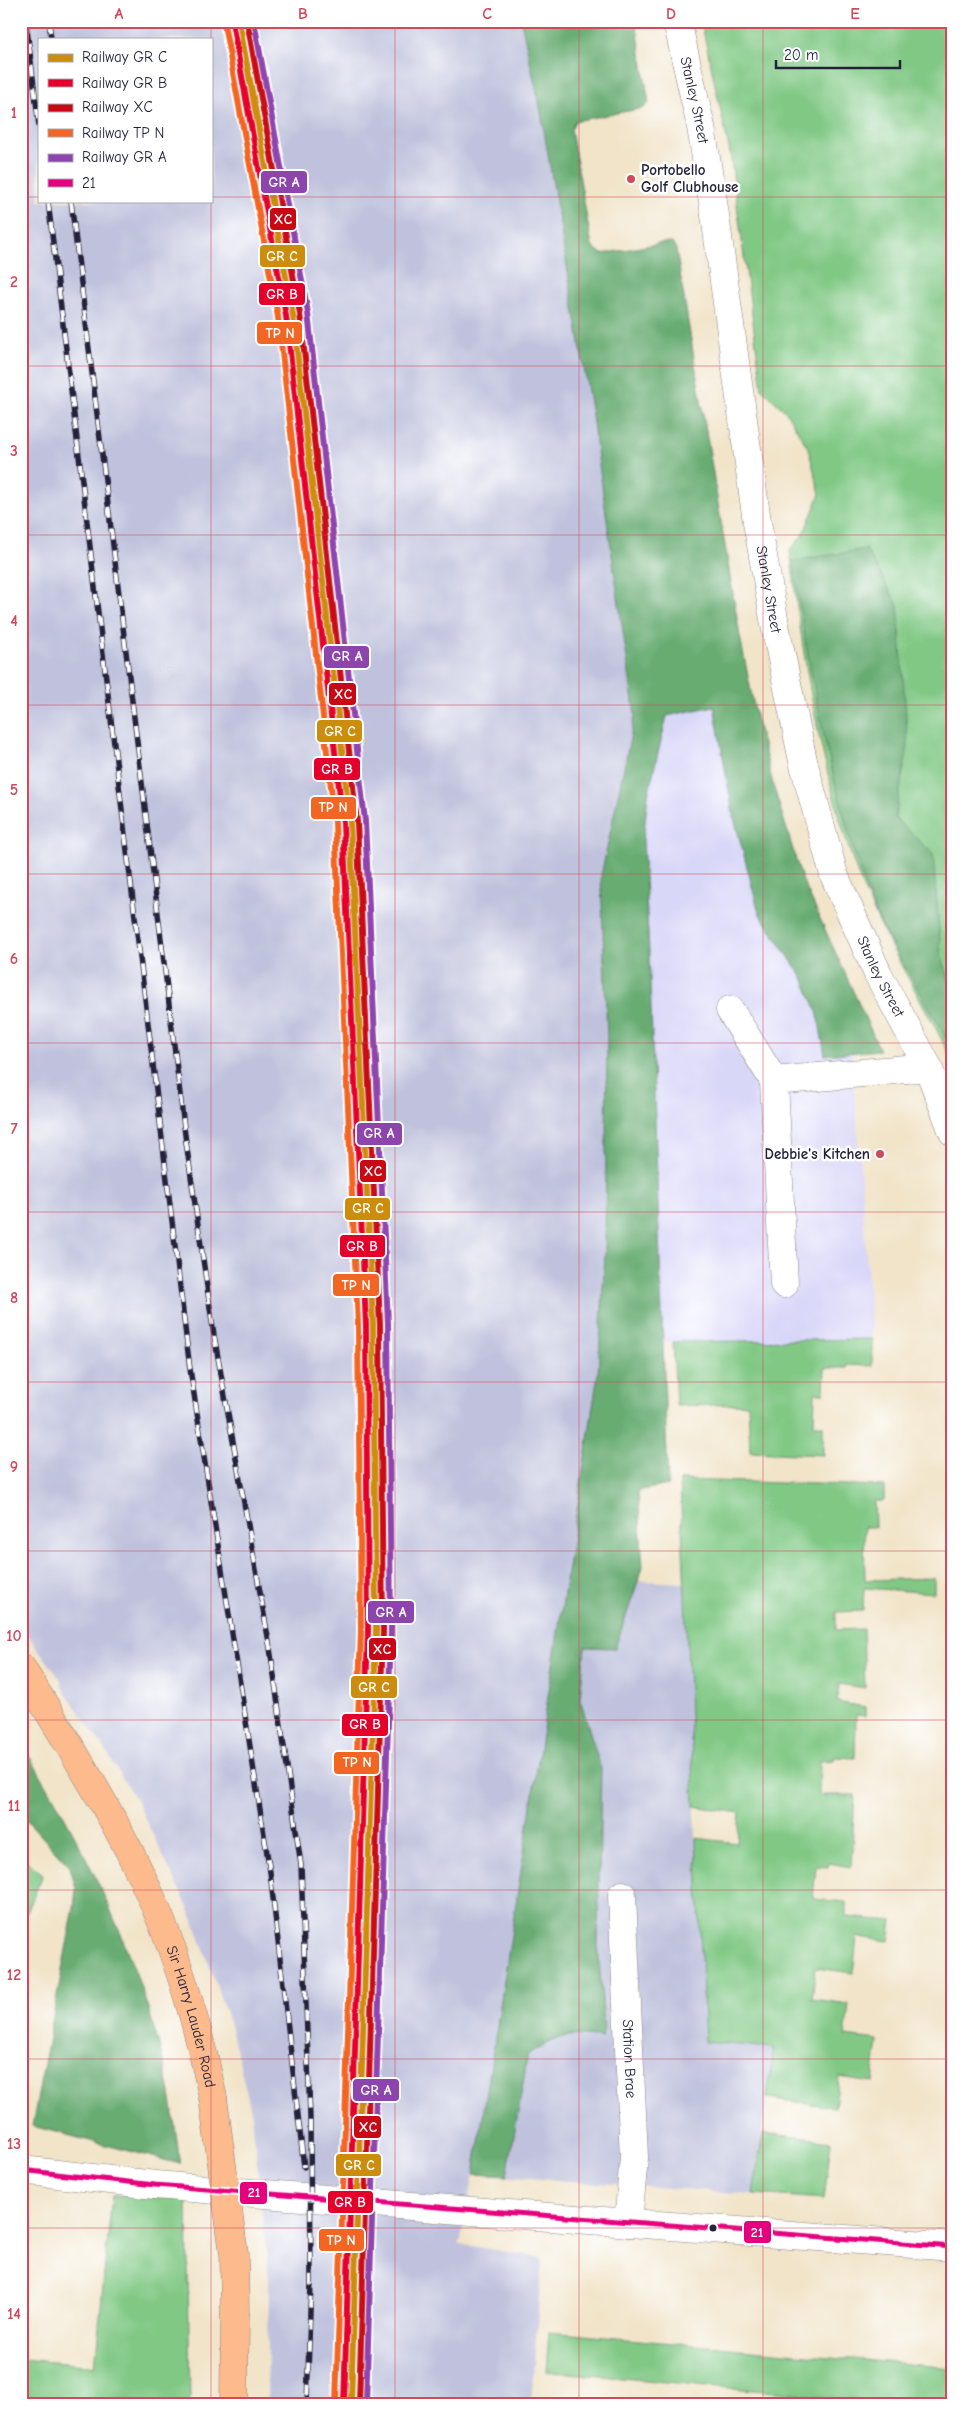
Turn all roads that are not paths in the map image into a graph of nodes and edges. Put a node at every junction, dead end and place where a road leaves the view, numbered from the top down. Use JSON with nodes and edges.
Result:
{"nodes":[{"id":1,"x":678,"y":21,"type":"edge"},
{"id":2,"x":730,"y":1010,"type":"dead end"},
{"id":3,"x":928,"y":1067,"type":"junction"},
{"id":4,"x":774,"y":1080,"type":"junction"},
{"id":5,"x":953,"y":1132,"type":"edge"},
{"id":6,"x":784,"y":1284,"type":"dead end"},
{"id":7,"x":21,"y":1667,"type":"edge"},
{"id":8,"x":622,"y":1894,"type":"dead end"},
{"id":9,"x":21,"y":2170,"type":"edge"},
{"id":10,"x":628,"y":2223,"type":"junction"},
{"id":11,"x":952,"y":2241,"type":"edge"},
{"id":12,"x":234,"y":2404,"type":"edge"}],
"edges":[{"from":1,"to":3,"type":"street","name":"Stanley Street"},
{"from":2,"to":4,"type":"street"},
{"from":3,"to":4,"type":"street"},
{"from":3,"to":5,"type":"street","name":"Stanley Street"},
{"from":4,"to":6,"type":"street"},
{"from":7,"to":12,"type":"main road","name":"Sir Harry Lauder Road","bridge":true},
{"from":8,"to":10,"type":"street","name":"Station Brae"},
{"from":9,"to":10,"type":"street"},
{"from":10,"to":11,"type":"street"}]}
